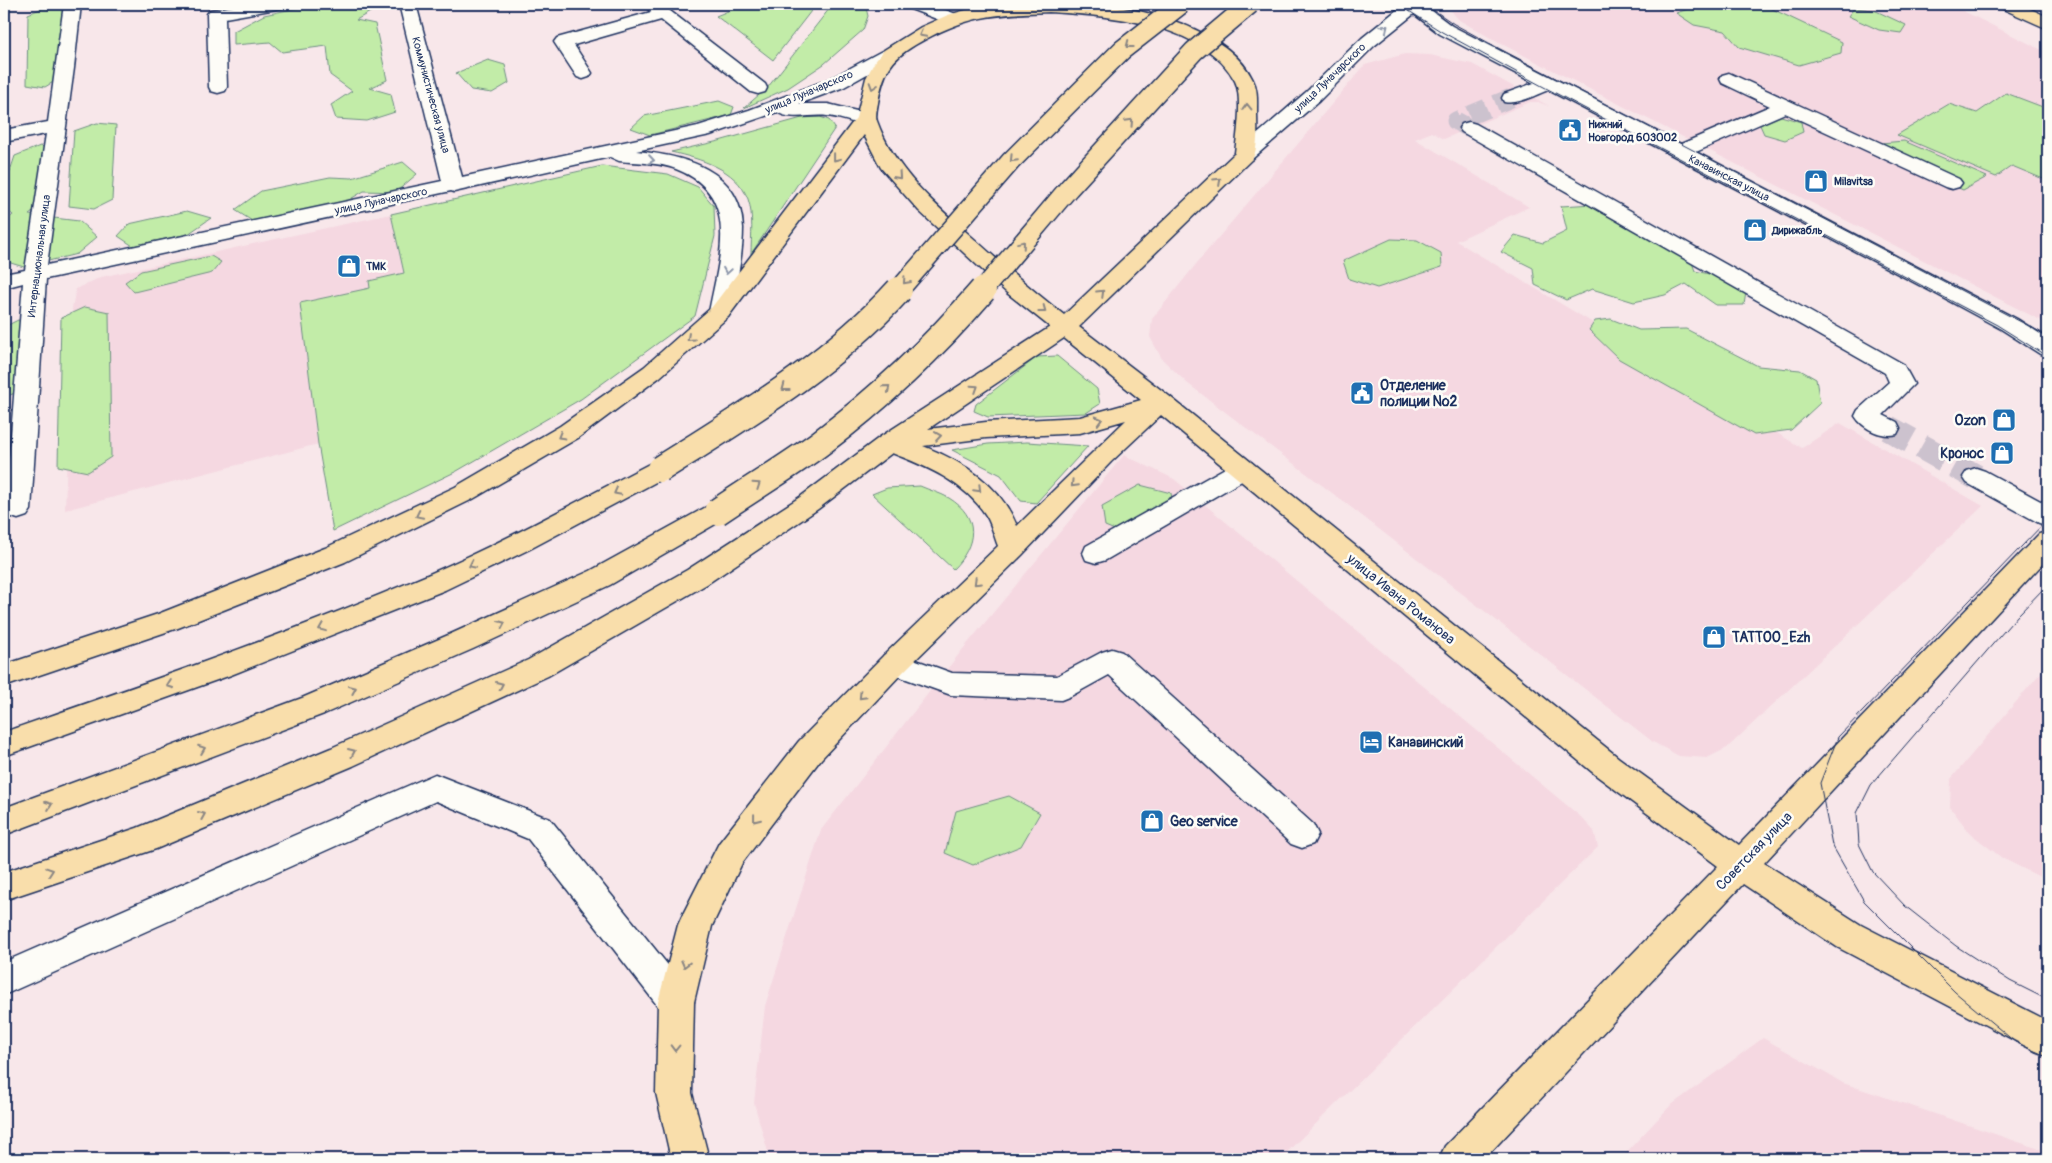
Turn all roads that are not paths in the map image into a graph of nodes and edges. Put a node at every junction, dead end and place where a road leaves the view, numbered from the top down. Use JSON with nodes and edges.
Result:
{"nodes":[{"id":1,"x":72,"y":4,"type":"edge"},
{"id":2,"x":276,"y":4,"type":"edge"},
{"id":3,"x":407,"y":4,"type":"edge"},
{"id":4,"x":914,"y":4,"type":"edge"},
{"id":5,"x":1181,"y":4,"type":"edge"},
{"id":6,"x":1250,"y":4,"type":"edge"},
{"id":7,"x":1414,"y":4,"type":"edge"},
{"id":8,"x":2008,"y":4,"type":"edge"},
{"id":9,"x":989,"y":7,"type":"edge"},
{"id":10,"x":658,"y":9,"type":"edge"},
{"id":11,"x":953,"y":18,"type":"junction"},
{"id":12,"x":2048,"y":24,"type":"edge"},
{"id":13,"x":888,"y":55,"type":"junction"},
{"id":14,"x":583,"y":73,"type":"dead end"},
{"id":15,"x":1729,"y":79,"type":"dead end"},
{"id":16,"x":1548,"y":84,"type":"junction"},
{"id":17,"x":218,"y":87,"type":"dead end"},
{"id":18,"x":758,"y":88,"type":"dead end"},
{"id":19,"x":1512,"y":98,"type":"tunnel mouth"},
{"id":20,"x":1785,"y":106,"type":"junction"},
{"id":21,"x":756,"y":114,"type":"junction"},
{"id":22,"x":866,"y":119,"type":"junction"},
{"id":23,"x":56,"y":126,"type":"junction"},
{"id":24,"x":1469,"y":128,"type":"tunnel mouth"},
{"id":25,"x":4,"y":136,"type":"edge"},
{"id":26,"x":1679,"y":152,"type":"junction"},
{"id":27,"x":603,"y":153,"type":"junction"},
{"id":28,"x":1246,"y":156,"type":"junction"},
{"id":29,"x":1952,"y":182,"type":"dead end"},
{"id":30,"x":454,"y":186,"type":"junction"},
{"id":31,"x":35,"y":274,"type":"junction"},
{"id":32,"x":4,"y":281,"type":"edge"},
{"id":33,"x":720,"y":312,"type":"junction"},
{"id":34,"x":1066,"y":326,"type":"junction"},
{"id":35,"x":2048,"y":349,"type":"edge"},
{"id":36,"x":1160,"y":402,"type":"junction"},
{"id":37,"x":1888,"y":428,"type":"tunnel mouth"},
{"id":38,"x":889,"y":443,"type":"junction"},
{"id":39,"x":1243,"y":469,"type":"junction"},
{"id":40,"x":1976,"y":477,"type":"tunnel mouth"},
{"id":41,"x":18,"y":510,"type":"dead end"},
{"id":42,"x":2048,"y":516,"type":"edge"},
{"id":43,"x":2048,"y":541,"type":"edge"},
{"id":44,"x":1012,"y":548,"type":"junction"},
{"id":45,"x":1096,"y":553,"type":"dead end"},
{"id":46,"x":894,"y":663,"type":"junction"},
{"id":47,"x":4,"y":676,"type":"edge"},
{"id":48,"x":4,"y":744,"type":"edge"},
{"id":49,"x":4,"y":822,"type":"edge"},
{"id":50,"x":1302,"y":834,"type":"dead end"},
{"id":51,"x":1741,"y":865,"type":"junction"},
{"id":52,"x":4,"y":886,"type":"edge"},
{"id":53,"x":4,"y":978,"type":"edge"},
{"id":54,"x":676,"y":1002,"type":"junction"},
{"id":55,"x":2048,"y":1039,"type":"edge"},
{"id":56,"x":690,"y":1159,"type":"edge"},
{"id":57,"x":1458,"y":1159,"type":"edge"}],
"edges":[{"from":1,"to":23,"type":"street","name":"Интернациональная улица"},
{"from":2,"to":17,"type":"street"},
{"from":3,"to":30,"type":"street","name":"Коммунистическая улица"},
{"from":4,"to":11,"type":"street"},
{"from":5,"to":48,"type":"main road","one_way":true,"bridge":true},
{"from":49,"to":6,"type":"main road","one_way":true,"bridge":true},
{"from":7,"to":16,"type":"street","name":"Канавинская улица"},
{"from":28,"to":7,"type":"street","name":"улица Луначарского","one_way":true},
{"from":8,"to":12,"type":"main road"},
{"from":9,"to":11,"type":"main road"},
{"from":28,"to":9,"type":"main road","one_way":true},
{"from":10,"to":14,"type":"street"},
{"from":10,"to":18,"type":"street"},
{"from":11,"to":13,"type":"main road","one_way":true},
{"from":13,"to":21,"type":"street","name":"улица Луначарского"},
{"from":13,"to":22,"type":"main road","one_way":true},
{"from":15,"to":20,"type":"street"},
{"from":16,"to":19,"type":"street"},
{"from":16,"to":26,"type":"street","name":"Канавинская улица"},
{"from":20,"to":26,"type":"street"},
{"from":20,"to":29,"type":"street"},
{"from":21,"to":22,"type":"street","name":"улица Луначарского"},
{"from":21,"to":27,"type":"street","name":"улица Луначарского"},
{"from":22,"to":33,"type":"main road","one_way":true},
{"from":22,"to":34,"type":"main road","name":"улица Ивана Романова","one_way":true},
{"from":23,"to":25,"type":"street"},
{"from":23,"to":31,"type":"street","name":"Интернациональная улица"},
{"from":24,"to":37,"type":"street"},
{"from":26,"to":35,"type":"street","name":"Канавинская улица"},
{"from":27,"to":30,"type":"street","name":"улица Луначарского"},
{"from":27,"to":33,"type":"street","one_way":true},
{"from":34,"to":28,"type":"main road","one_way":true},
{"from":30,"to":31,"type":"street","name":"улица Луначарского"},
{"from":31,"to":32,"type":"street","name":"улица Луначарского"},
{"from":31,"to":41,"type":"street","name":"Интернациональная улица"},
{"from":33,"to":47,"type":"main road","one_way":true},
{"from":34,"to":36,"type":"main road","name":"улица Ивана Романова"},
{"from":38,"to":34,"type":"main road","one_way":true},
{"from":38,"to":36,"type":"main road","one_way":true},
{"from":36,"to":39,"type":"main road","name":"улица Ивана Романова"},
{"from":36,"to":44,"type":"main road","one_way":true},
{"from":38,"to":44,"type":"main road","one_way":true},
{"from":52,"to":38,"type":"main road","one_way":true},
{"from":39,"to":45,"type":"street"},
{"from":39,"to":51,"type":"main road","name":"улица Ивана Романова"},
{"from":40,"to":42,"type":"street"},
{"from":43,"to":51,"type":"main road","name":"Советская улица"},
{"from":44,"to":46,"type":"main road","one_way":true},
{"from":46,"to":50,"type":"street"},
{"from":46,"to":54,"type":"main road","one_way":true},
{"from":51,"to":55,"type":"main road","name":"улица Ивана Романова"},
{"from":51,"to":57,"type":"main road","name":"Советская улица"},
{"from":53,"to":54,"type":"street"},
{"from":54,"to":56,"type":"main road","one_way":true}]}
